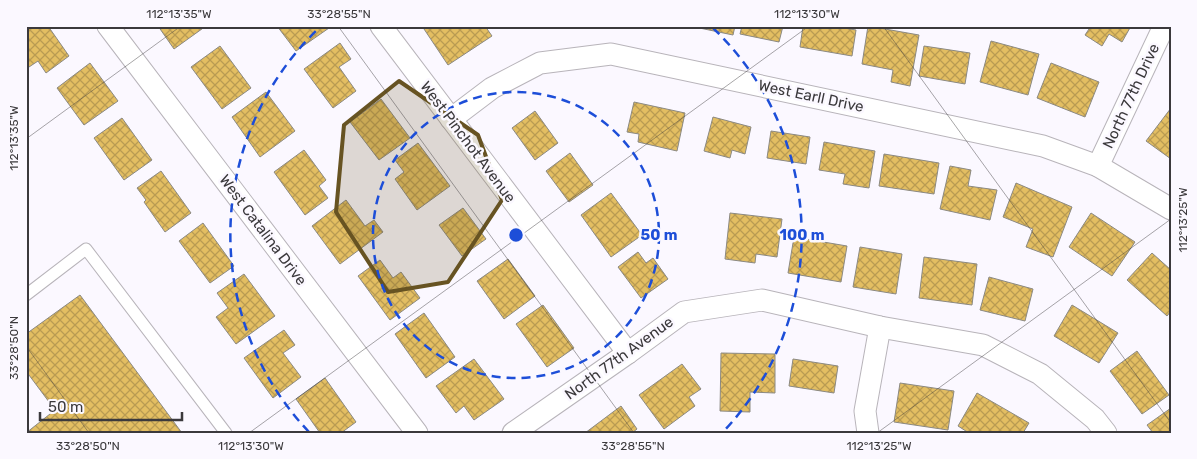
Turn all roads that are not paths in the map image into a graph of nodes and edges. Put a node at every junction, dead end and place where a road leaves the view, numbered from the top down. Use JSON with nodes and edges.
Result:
{"nodes":[{"id":1,"x":108,"y":26,"type":"edge"},
{"id":2,"x":381,"y":26,"type":"edge"},
{"id":3,"x":1164,"y":26,"type":"edge"},
{"id":4,"x":451,"y":118,"type":"junction"},
{"id":5,"x":1098,"y":166,"type":"junction"},
{"id":6,"x":1171,"y":209,"type":"edge"},
{"id":7,"x":26,"y":295,"type":"edge"},
{"id":8,"x":880,"y":327,"type":"junction"},
{"id":9,"x":628,"y":353,"type":"junction"},
{"id":10,"x":226,"y":433,"type":"edge"},
{"id":11,"x":417,"y":433,"type":"edge"},
{"id":12,"x":512,"y":433,"type":"edge"},
{"id":13,"x":868,"y":433,"type":"edge"},
{"id":14,"x":1106,"y":433,"type":"edge"}],
"edges":[{"from":1,"to":11,"type":"street","name":"West Catalina Drive"},
{"from":2,"to":4,"type":"street","name":"West Pinchot Avenue"},
{"from":3,"to":5,"type":"street","name":"North 77th Drive"},
{"from":4,"to":5,"type":"street","name":"West Earll Drive"},
{"from":4,"to":9,"type":"street","name":"West Pinchot Avenue"},
{"from":5,"to":6,"type":"street","name":"West Earll Drive"},
{"from":7,"to":10,"type":"lane"},
{"from":8,"to":9,"type":"street","name":"North 77th Avenue"},
{"from":8,"to":13,"type":"street"},
{"from":8,"to":14,"type":"street","name":"North 77th Avenue"},
{"from":9,"to":12,"type":"street","name":"North 77th Avenue"}]}
